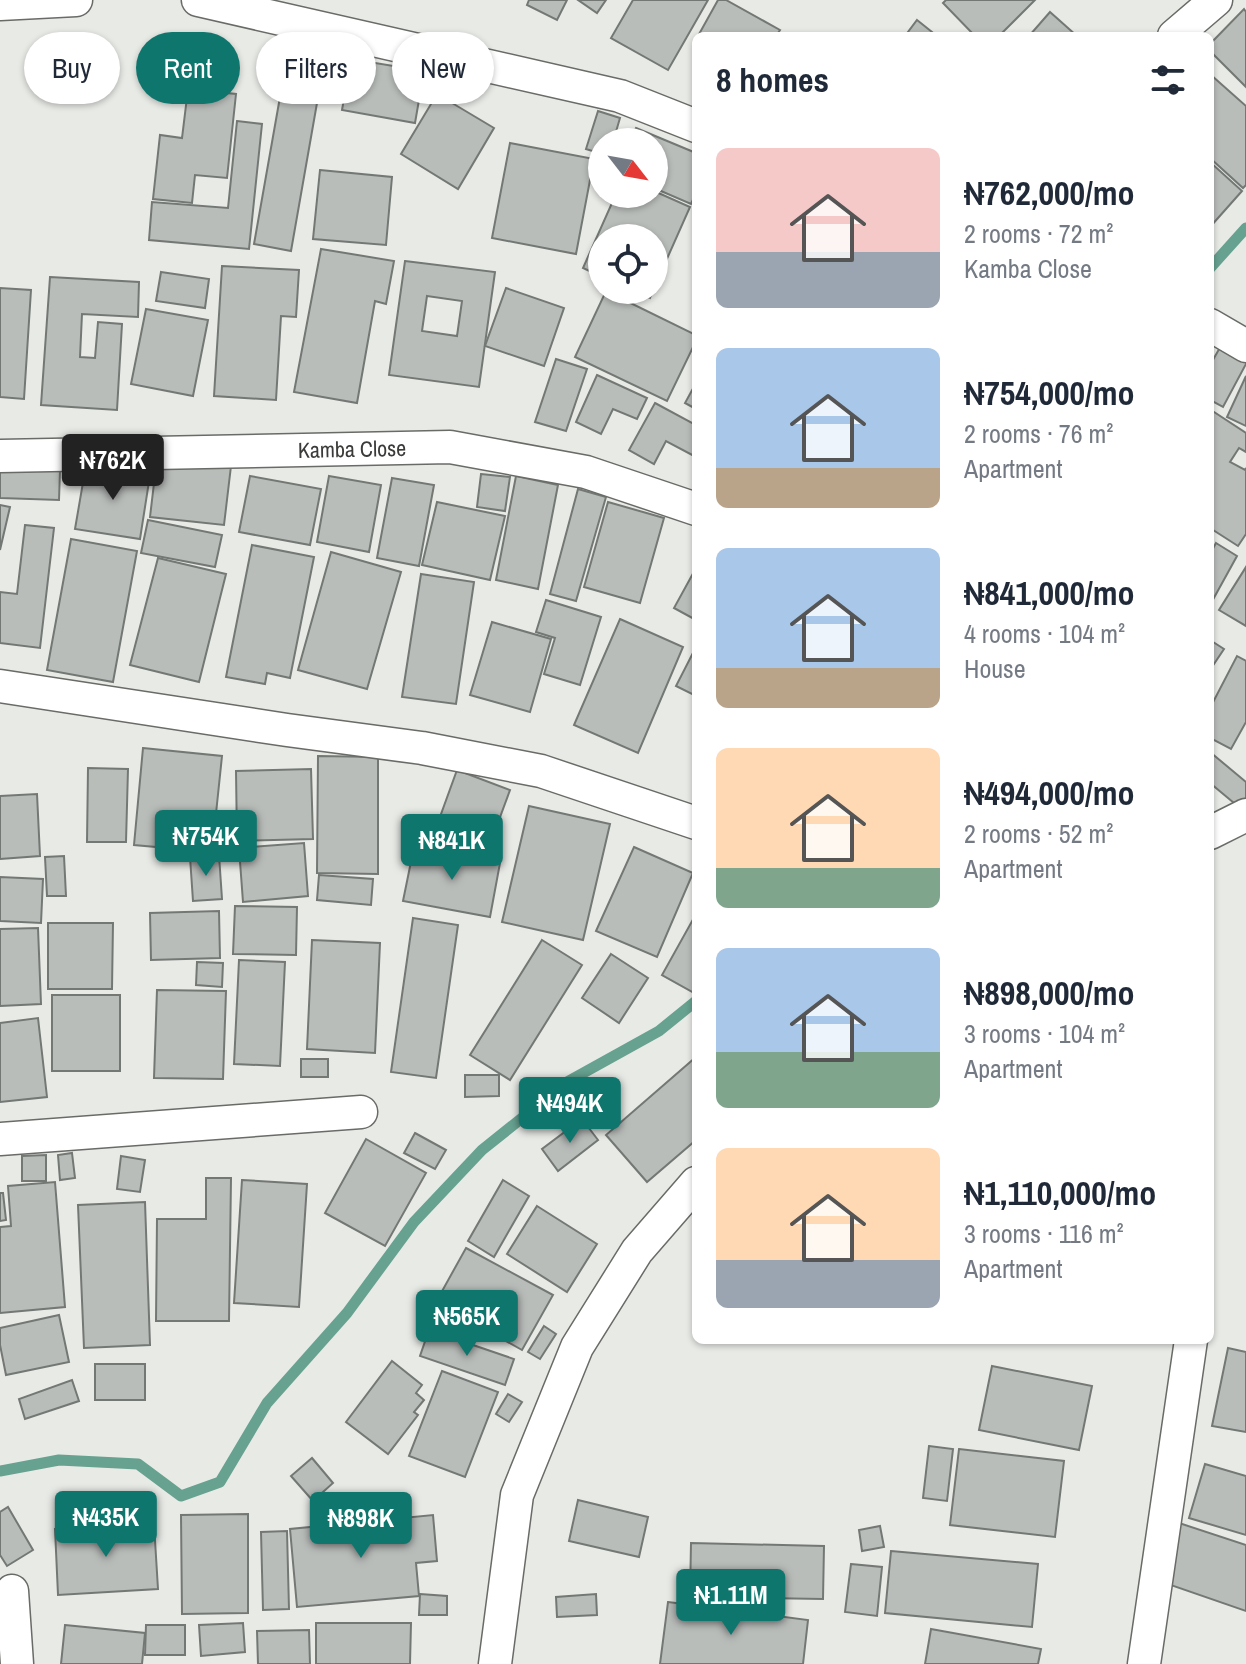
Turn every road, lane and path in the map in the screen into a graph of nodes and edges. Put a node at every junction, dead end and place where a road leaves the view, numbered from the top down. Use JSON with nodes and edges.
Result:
{"nodes":[{"id":1,"x":76,"y":0,"type":"edge"},
{"id":2,"x":198,"y":0,"type":"edge"},
{"id":3,"x":1216,"y":0,"type":"edge"},
{"id":4,"x":0,"y":4,"type":"edge"},
{"id":5,"x":1179,"y":32,"type":"edge"},
{"id":6,"x":692,"y":124,"type":"edge"},
{"id":7,"x":1214,"y":328,"type":"edge"},
{"id":8,"x":1246,"y":346,"type":"edge"},
{"id":9,"x":0,"y":456,"type":"edge"},
{"id":10,"x":692,"y":508,"type":"edge"},
{"id":11,"x":0,"y":686,"type":"edge"},
{"id":12,"x":1246,"y":815,"type":"edge"},
{"id":13,"x":692,"y":822,"type":"edge"},
{"id":14,"x":1214,"y":831,"type":"edge"},
{"id":15,"x":361,"y":1112,"type":"dead end"},
{"id":16,"x":0,"y":1139,"type":"edge"},
{"id":17,"x":692,"y":1188,"type":"edge"},
{"id":18,"x":1190,"y":1344,"type":"edge"},
{"id":19,"x":12,"y":1591,"type":"dead end"},
{"id":20,"x":17,"y":1664,"type":"edge"},
{"id":21,"x":495,"y":1664,"type":"edge"},
{"id":22,"x":1144,"y":1664,"type":"edge"}],
"edges":[{"from":1,"to":4,"type":"street"},
{"from":2,"to":6,"type":"street"},
{"from":3,"to":5,"type":"street"},
{"from":7,"to":8,"type":"street"},
{"from":9,"to":10,"type":"street","name":"Kamba Close"},
{"from":11,"to":13,"type":"street"},
{"from":12,"to":14,"type":"street"},
{"from":15,"to":16,"type":"street"},
{"from":17,"to":21,"type":"street"},
{"from":18,"to":22,"type":"street"},
{"from":19,"to":20,"type":"street"}]}
